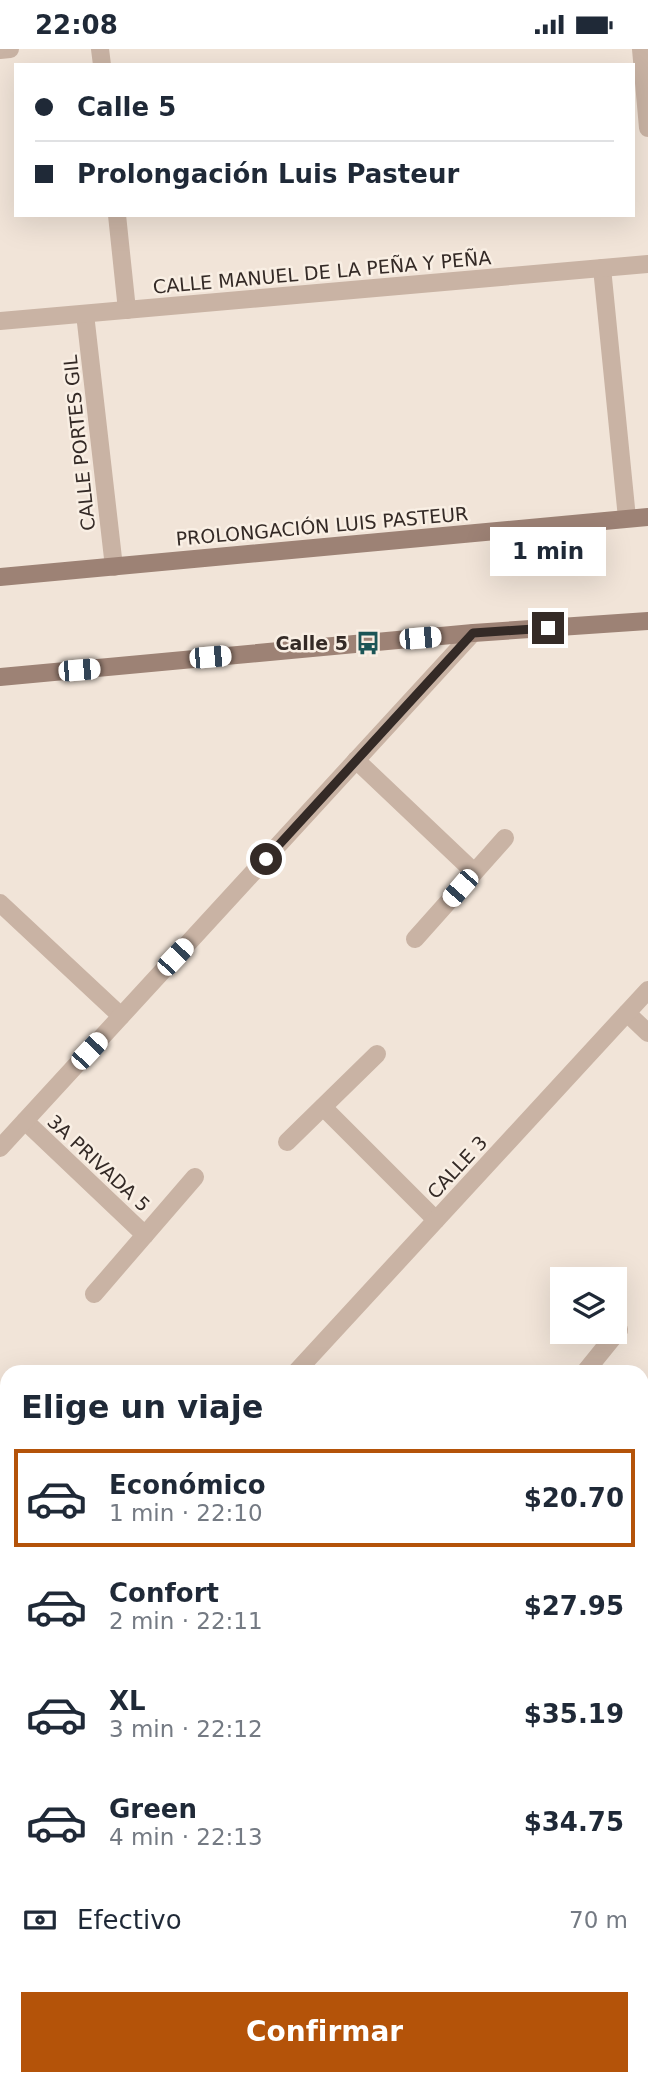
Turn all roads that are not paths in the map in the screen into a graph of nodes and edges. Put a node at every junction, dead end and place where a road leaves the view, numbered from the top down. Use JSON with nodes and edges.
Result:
{"nodes":[{"id":1,"x":10,"y":49,"type":"edge"},
{"id":2,"x":641,"y":49,"type":"edge"},
{"id":3,"x":0,"y":50,"type":"edge"},
{"id":4,"x":648,"y":128,"type":"edge"},
{"id":5,"x":117,"y":217,"type":"edge"},
{"id":6,"x":648,"y":264,"type":"edge"},
{"id":7,"x":602,"y":268,"type":"junction"},
{"id":8,"x":127,"y":310,"type":"junction"},
{"id":9,"x":85,"y":314,"type":"junction"},
{"id":10,"x":0,"y":321,"type":"edge"},
{"id":11,"x":648,"y":517,"type":"edge"},
{"id":12,"x":628,"y":518,"type":"junction"},
{"id":13,"x":114,"y":567,"type":"junction"},
{"id":14,"x":0,"y":577,"type":"edge"},
{"id":15,"x":648,"y":621,"type":"edge"},
{"id":16,"x":473,"y":633,"type":"junction"},
{"id":17,"x":0,"y":677,"type":"edge"},
{"id":18,"x":356,"y":760,"type":"junction"},
{"id":19,"x":505,"y":838,"type":"dead end"},
{"id":20,"x":474,"y":872,"type":"junction"},
{"id":21,"x":0,"y":903,"type":"edge"},
{"id":22,"x":415,"y":939,"type":"dead end"},
{"id":23,"x":648,"y":990,"type":"edge"},
{"id":24,"x":627,"y":1013,"type":"junction"},
{"id":25,"x":121,"y":1016,"type":"junction"},
{"id":26,"x":648,"y":1033,"type":"edge"},
{"id":27,"x":377,"y":1054,"type":"dead end"},
{"id":28,"x":323,"y":1107,"type":"junction"},
{"id":29,"x":24,"y":1121,"type":"junction"},
{"id":30,"x":287,"y":1142,"type":"dead end"},
{"id":31,"x":0,"y":1148,"type":"edge"},
{"id":32,"x":195,"y":1177,"type":"dead end"},
{"id":33,"x":436,"y":1220,"type":"junction"},
{"id":34,"x":145,"y":1235,"type":"junction"},
{"id":35,"x":94,"y":1294,"type":"dead end"},
{"id":36,"x":608,"y":1344,"type":"edge"},
{"id":37,"x":302,"y":1365,"type":"edge"},
{"id":38,"x":593,"y":1365,"type":"edge"}],
"edges":[{"from":1,"to":3,"type":"street"},
{"from":2,"to":4,"type":"street"},
{"from":5,"to":8,"type":"street"},
{"from":6,"to":7,"type":"street","name":"CALLE MANUEL DE LA PEÑA Y PEÑA"},
{"from":7,"to":8,"type":"street","name":"CALLE MANUEL DE LA PEÑA Y PEÑA"},
{"from":7,"to":12,"type":"street"},
{"from":8,"to":9,"type":"street","name":"CALLE MANUEL DE LA PEÑA Y PEÑA"},
{"from":9,"to":10,"type":"street","name":"CALLE MANUEL DE LA PEÑA Y PEÑA"},
{"from":9,"to":13,"type":"street","name":"CALLE PORTES GIL"},
{"from":11,"to":12,"type":"main road","name":"PROLONGACIÓN LUIS PASTEUR"},
{"from":12,"to":13,"type":"main road","name":"PROLONGACIÓN LUIS PASTEUR"},
{"from":13,"to":14,"type":"main road","name":"PROLONGACIÓN LUIS PASTEUR"},
{"from":15,"to":16,"type":"main road"},
{"from":16,"to":17,"type":"main road"},
{"from":16,"to":18,"type":"street"},
{"from":18,"to":20,"type":"street"},
{"from":18,"to":25,"type":"street"},
{"from":19,"to":20,"type":"street"},
{"from":20,"to":22,"type":"street"},
{"from":21,"to":25,"type":"street"},
{"from":23,"to":24,"type":"street","name":"CALLE 3"},
{"from":24,"to":26,"type":"street"},
{"from":24,"to":33,"type":"street","name":"CALLE 3"},
{"from":25,"to":29,"type":"street"},
{"from":27,"to":28,"type":"street"},
{"from":28,"to":30,"type":"street"},
{"from":28,"to":33,"type":"street"},
{"from":29,"to":31,"type":"street"},
{"from":29,"to":34,"type":"street","name":"3A PRIVADA 5"},
{"from":32,"to":34,"type":"street","name":"3A PRIVADA 5"},
{"from":33,"to":37,"type":"street","name":"CALLE 3"},
{"from":34,"to":35,"type":"street","name":"3A PRIVADA 5"},
{"from":36,"to":38,"type":"street"}]}
